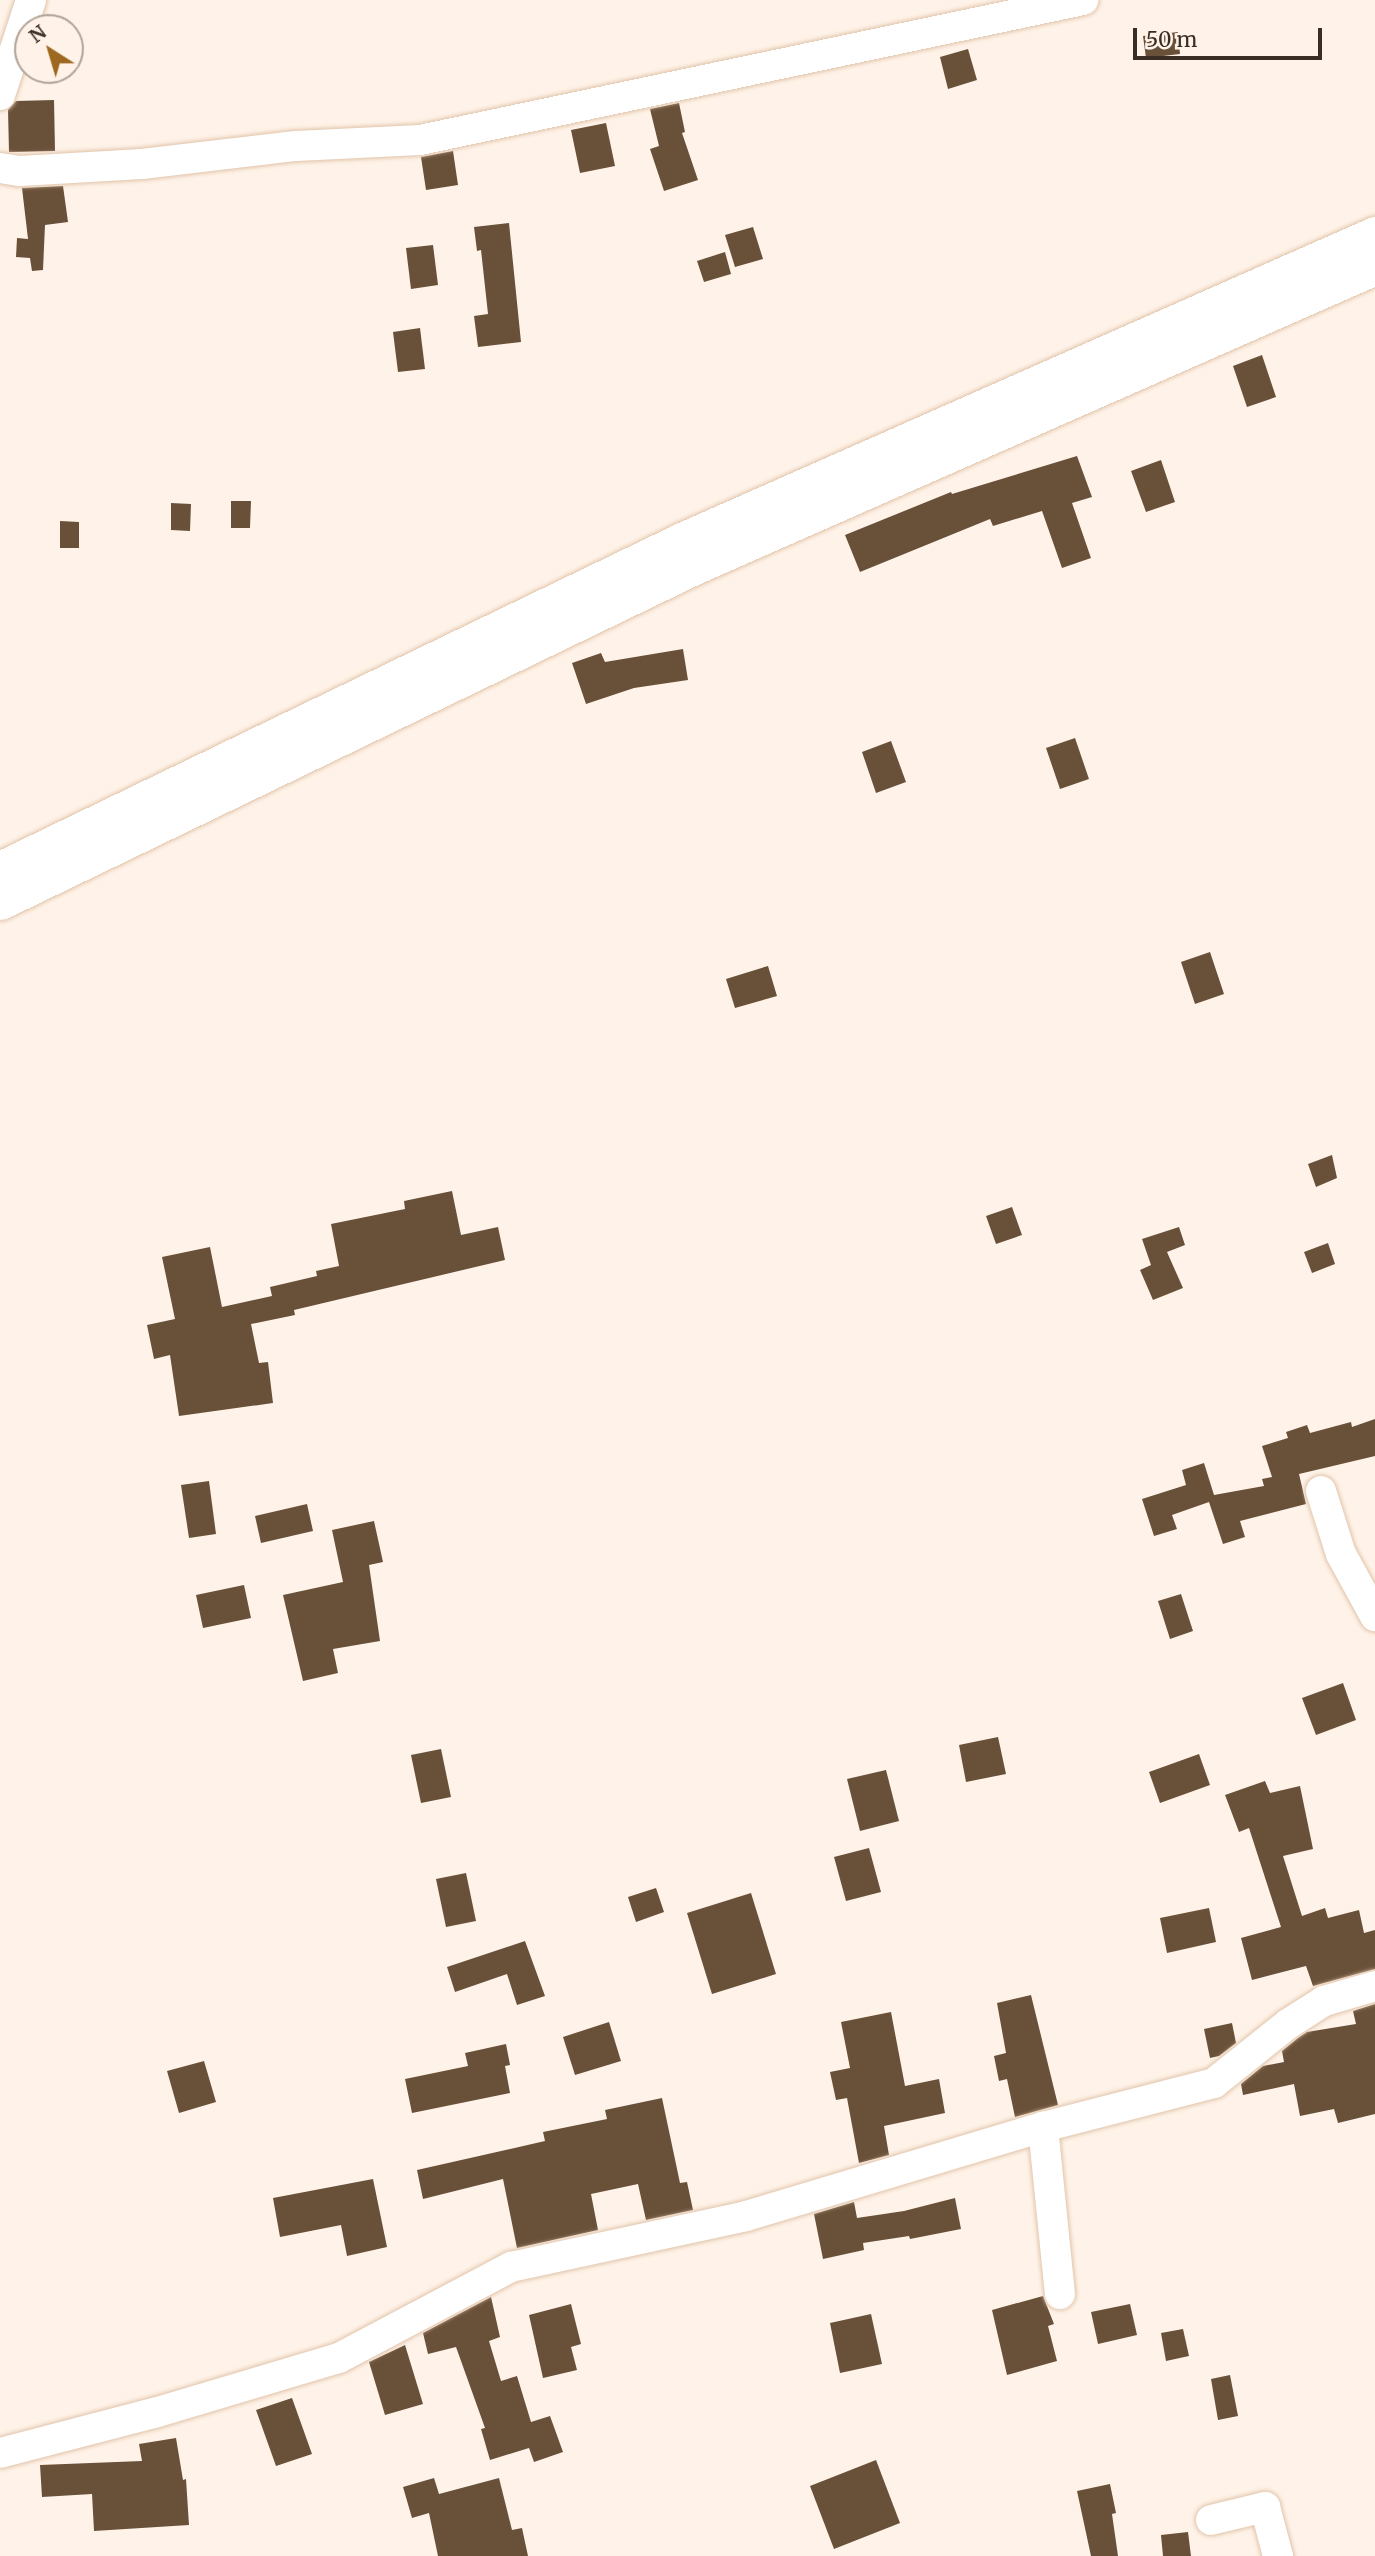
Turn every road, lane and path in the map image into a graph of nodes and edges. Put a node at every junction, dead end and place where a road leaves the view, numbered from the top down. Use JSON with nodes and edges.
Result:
{"nodes":[{"id":1,"x":31,"y":0,"type":"edge"},
{"id":2,"x":1083,"y":0,"type":"edge"},
{"id":3,"x":0,"y":95,"type":"edge"},
{"id":4,"x":0,"y":167,"type":"edge"},
{"id":5,"x":1375,"y":235,"type":"edge"},
{"id":6,"x":1375,"y":266,"type":"edge"},
{"id":7,"x":0,"y":870,"type":"edge"},
{"id":8,"x":0,"y":901,"type":"edge"},
{"id":9,"x":1321,"y":1491,"type":"dead end"},
{"id":10,"x":1375,"y":1616,"type":"edge"},
{"id":11,"x":1375,"y":1986,"type":"edge"},
{"id":12,"x":1042,"y":2127,"type":"junction"},
{"id":13,"x":1060,"y":2294,"type":"dead end"},
{"id":14,"x":0,"y":2453,"type":"edge"},
{"id":15,"x":1211,"y":2520,"type":"dead end"},
{"id":16,"x":1278,"y":2556,"type":"edge"}],
"edges":[{"from":1,"to":3,"type":"street"},
{"from":2,"to":4,"type":"street"},
{"from":5,"to":7,"type":"main road"},
{"from":6,"to":8,"type":"main road"},
{"from":9,"to":10,"type":"street"},
{"from":11,"to":12,"type":"street"},
{"from":12,"to":13,"type":"street"},
{"from":12,"to":14,"type":"street"},
{"from":15,"to":16,"type":"street"}]}
